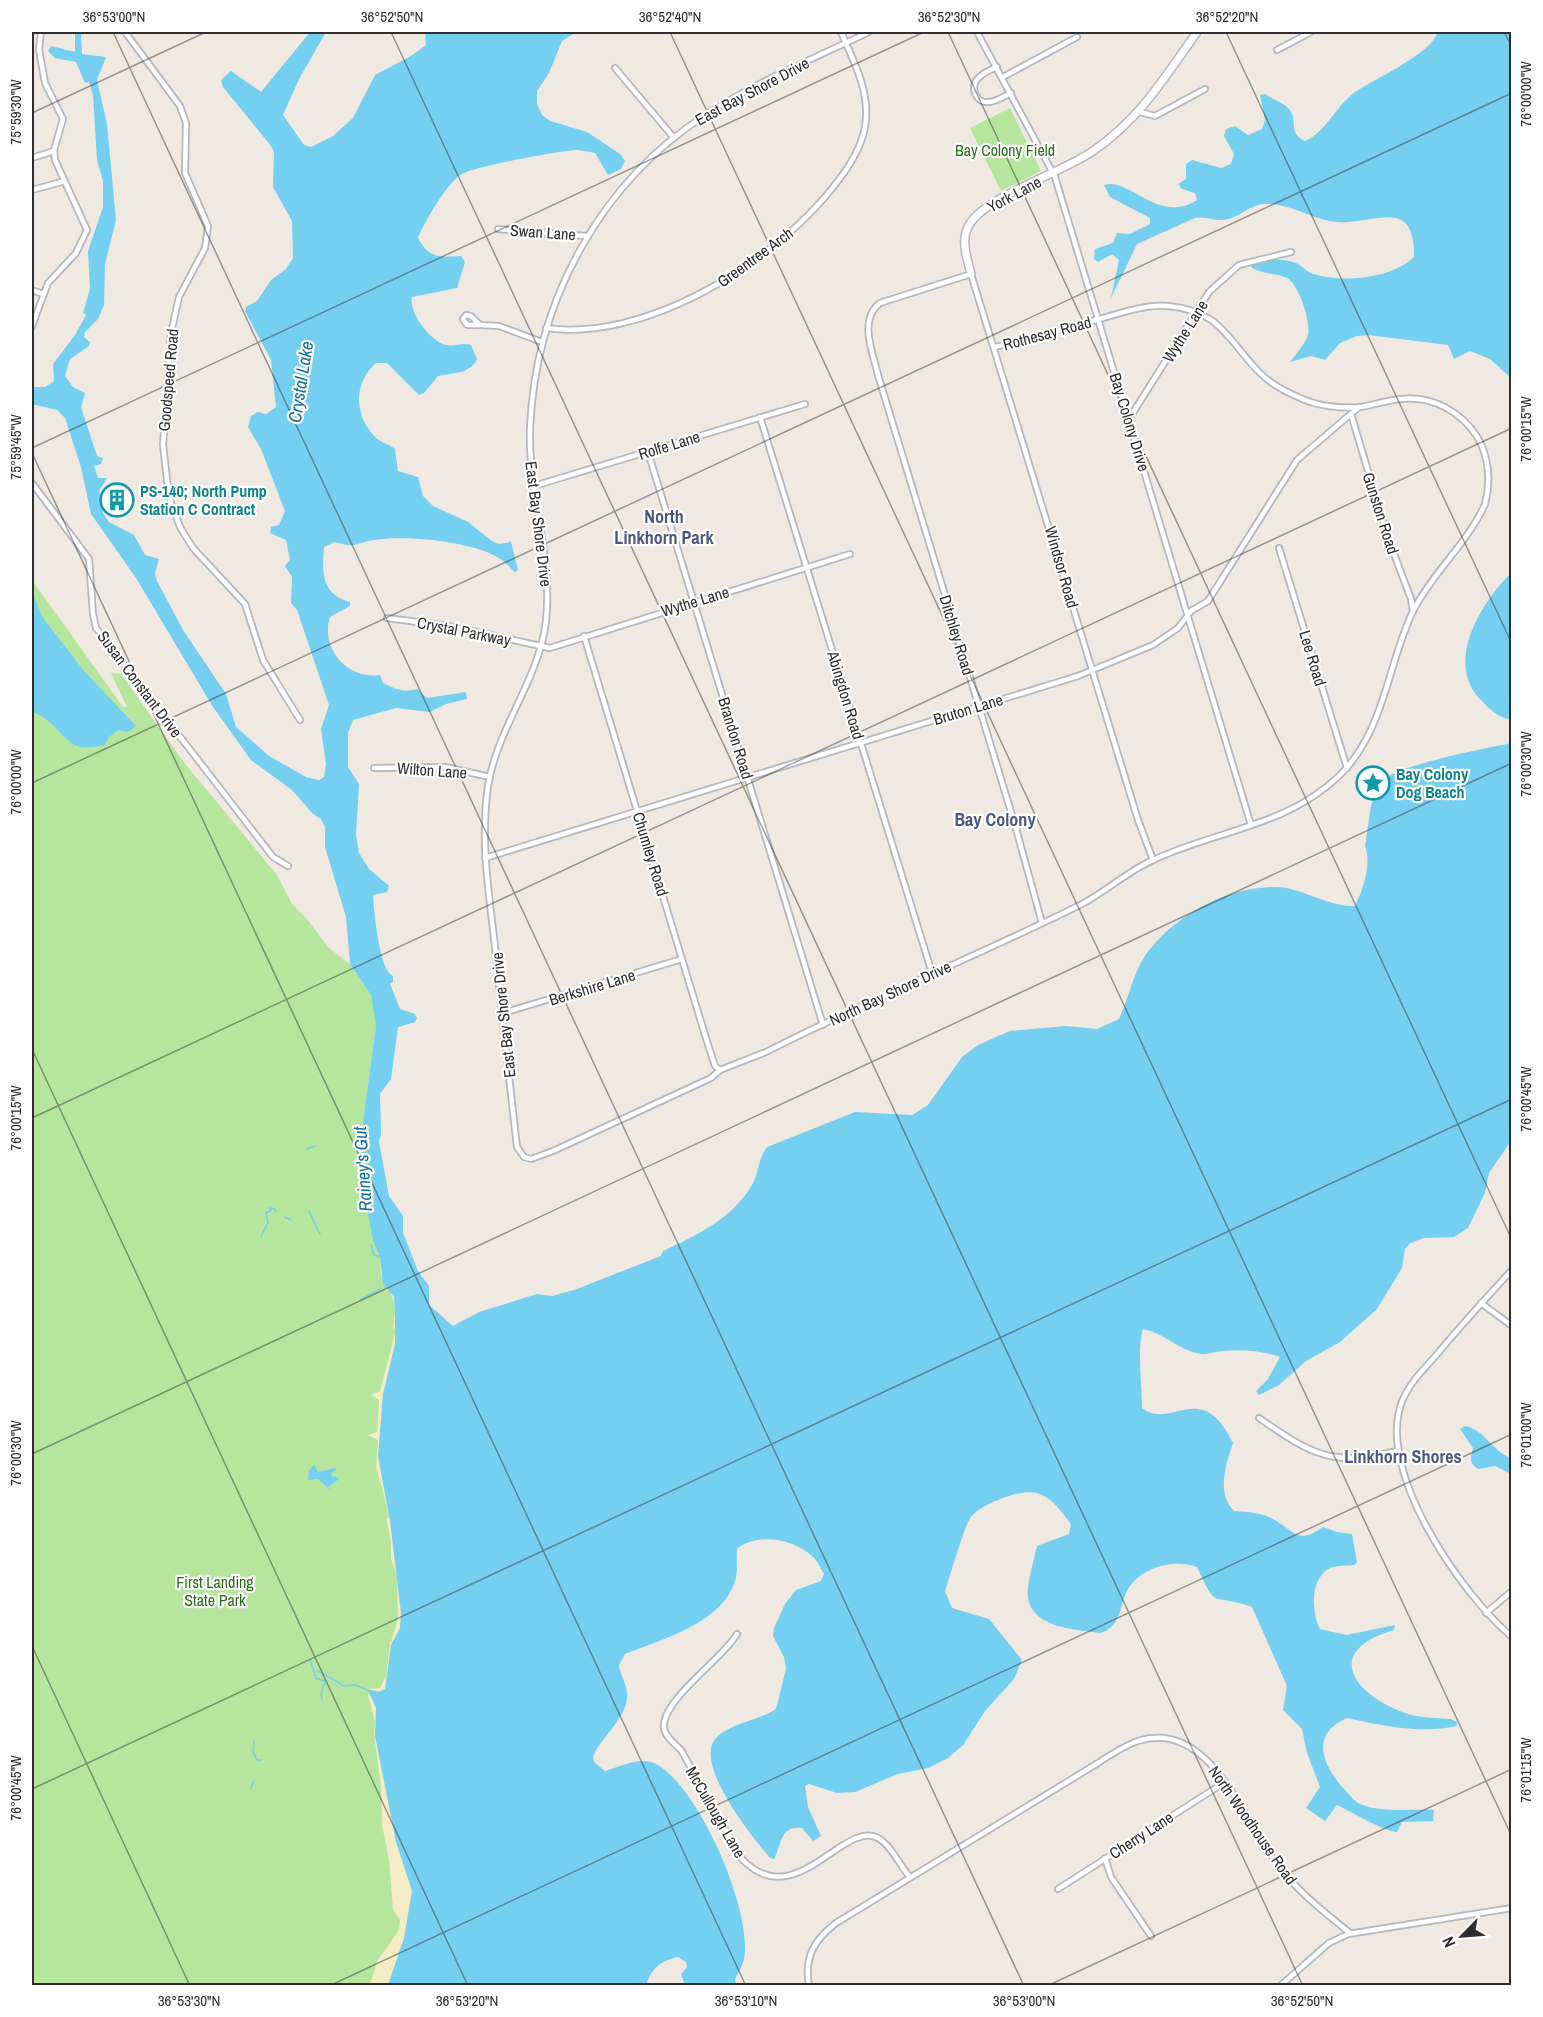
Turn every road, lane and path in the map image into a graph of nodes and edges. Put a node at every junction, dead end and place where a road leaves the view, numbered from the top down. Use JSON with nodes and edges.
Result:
{"nodes":[{"id":1,"x":41,"y":32,"type":"edge"},
{"id":2,"x":125,"y":32,"type":"edge"},
{"id":3,"x":841,"y":32,"type":"edge"},
{"id":4,"x":869,"y":32,"type":"edge"},
{"id":5,"x":977,"y":32,"type":"edge"},
{"id":6,"x":1197,"y":32,"type":"edge"},
{"id":7,"x":1311,"y":32,"type":"edge"},
{"id":8,"x":1077,"y":37,"type":"dead end"},
{"id":9,"x":846,"y":43,"type":"junction"},
{"id":10,"x":32,"y":49,"type":"edge"},
{"id":11,"x":39,"y":50,"type":"junction"},
{"id":12,"x":1277,"y":50,"type":"dead end"},
{"id":13,"x":997,"y":67,"type":"junction"},
{"id":14,"x":615,"y":68,"type":"dead end"},
{"id":15,"x":1003,"y":78,"type":"junction"},
{"id":16,"x":1205,"y":89,"type":"dead end"},
{"id":17,"x":1011,"y":93,"type":"junction"},
{"id":18,"x":1140,"y":112,"type":"junction"},
{"id":19,"x":674,"y":138,"type":"junction"},
{"id":20,"x":54,"y":151,"type":"junction"},
{"id":21,"x":32,"y":158,"type":"edge"},
{"id":22,"x":1054,"y":173,"type":"junction"},
{"id":23,"x":64,"y":181,"type":"junction"},
{"id":24,"x":32,"y":190,"type":"edge"},
{"id":25,"x":498,"y":229,"type":"dead end"},
{"id":26,"x":587,"y":236,"type":"junction"},
{"id":27,"x":1291,"y":252,"type":"dead end"},
{"id":28,"x":972,"y":274,"type":"junction"},
{"id":29,"x":32,"y":290,"type":"edge"},
{"id":30,"x":43,"y":294,"type":"junction"},
{"id":31,"x":1195,"y":312,"type":"junction"},
{"id":32,"x":1099,"y":319,"type":"junction"},
{"id":33,"x":480,"y":325,"type":"dead end"},
{"id":34,"x":32,"y":326,"type":"edge"},
{"id":35,"x":546,"y":328,"type":"junction"},
{"id":36,"x":542,"y":342,"type":"junction"},
{"id":37,"x":995,"y":347,"type":"junction"},
{"id":38,"x":805,"y":404,"type":"dead end"},
{"id":39,"x":1359,"y":407,"type":"junction"},
{"id":40,"x":1350,"y":414,"type":"junction"},
{"id":41,"x":760,"y":417,"type":"junction"},
{"id":42,"x":1129,"y":419,"type":"junction"},
{"id":43,"x":648,"y":452,"type":"junction"},
{"id":44,"x":32,"y":483,"type":"edge"},
{"id":45,"x":534,"y":486,"type":"junction"},
{"id":46,"x":1280,"y":548,"type":"dead end"},
{"id":47,"x":850,"y":554,"type":"dead end"},
{"id":48,"x":807,"y":568,"type":"junction"},
{"id":49,"x":695,"y":601,"type":"junction"},
{"id":50,"x":1413,"y":612,"type":"junction"},
{"id":51,"x":1188,"y":615,"type":"junction"},
{"id":52,"x":387,"y":618,"type":"dead end"},
{"id":53,"x":584,"y":636,"type":"junction"},
{"id":54,"x":540,"y":647,"type":"junction"},
{"id":55,"x":1093,"y":671,"type":"junction"},
{"id":56,"x":979,"y":705,"type":"junction"},
{"id":57,"x":300,"y":720,"type":"dead end"},
{"id":58,"x":860,"y":741,"type":"junction"},
{"id":59,"x":374,"y":768,"type":"dead end"},
{"id":60,"x":1347,"y":768,"type":"junction"},
{"id":61,"x":748,"y":776,"type":"junction"},
{"id":62,"x":490,"y":777,"type":"junction"},
{"id":63,"x":637,"y":809,"type":"junction"},
{"id":64,"x":1251,"y":825,"type":"junction"},
{"id":65,"x":485,"y":858,"type":"junction"},
{"id":66,"x":1153,"y":860,"type":"junction"},
{"id":67,"x":288,"y":866,"type":"dead end"},
{"id":68,"x":1042,"y":923,"type":"junction"},
{"id":69,"x":682,"y":960,"type":"junction"},
{"id":70,"x":932,"y":973,"type":"junction"},
{"id":71,"x":503,"y":1013,"type":"junction"},
{"id":72,"x":823,"y":1025,"type":"junction"},
{"id":73,"x":720,"y":1070,"type":"junction"},
{"id":74,"x":527,"y":1159,"type":"joint"},
{"id":75,"x":1512,"y":1270,"type":"edge"},
{"id":76,"x":1481,"y":1303,"type":"junction"},
{"id":77,"x":1512,"y":1326,"type":"edge"},
{"id":78,"x":1259,"y":1418,"type":"dead end"},
{"id":79,"x":1398,"y":1451,"type":"junction"},
{"id":80,"x":1512,"y":1591,"type":"edge"},
{"id":81,"x":1486,"y":1613,"type":"junction"},
{"id":82,"x":738,"y":1634,"type":"dead end"},
{"id":83,"x":1512,"y":1637,"type":"edge"},
{"id":84,"x":1225,"y":1782,"type":"junction"},
{"id":85,"x":1105,"y":1858,"type":"junction"},
{"id":86,"x":910,"y":1877,"type":"junction"},
{"id":87,"x":1058,"y":1889,"type":"dead end"},
{"id":88,"x":1512,"y":1908,"type":"edge"},
{"id":89,"x":1350,"y":1933,"type":"junction"},
{"id":90,"x":1152,"y":1936,"type":"dead end"},
{"id":91,"x":809,"y":1986,"type":"edge"},
{"id":92,"x":1280,"y":1986,"type":"edge"}],
"edges":[{"from":1,"to":11,"type":"street"},
{"from":2,"to":57,"type":"street","name":"Goodspeed Road"},
{"from":3,"to":9,"type":"street","name":"Greentree Arch"},
{"from":4,"to":9,"type":"street","name":"East Bay Shore Drive"},
{"from":5,"to":13,"type":"street","name":"Bay Colony Drive"},
{"from":6,"to":18,"type":"street","name":"York Lane"},
{"from":7,"to":12,"type":"street"},
{"from":8,"to":15,"type":"street"},
{"from":9,"to":19,"type":"street","name":"East Bay Shore Drive"},
{"from":9,"to":35,"type":"street","name":"Greentree Arch"},
{"from":10,"to":11,"type":"street"},
{"from":11,"to":20,"type":"street"},
{"from":13,"to":15,"type":"street","name":"Bay Colony Drive"},
{"from":13,"to":17,"type":"street"},
{"from":14,"to":19,"type":"street"},
{"from":15,"to":17,"type":"street","name":"Bay Colony Drive"},
{"from":16,"to":18,"type":"street"},
{"from":17,"to":22,"type":"street","name":"Bay Colony Drive"},
{"from":18,"to":22,"type":"street","name":"York Lane"},
{"from":19,"to":26,"type":"street","name":"East Bay Shore Drive"},
{"from":20,"to":21,"type":"street"},
{"from":20,"to":23,"type":"street"},
{"from":22,"to":28,"type":"street","name":"York Lane"},
{"from":22,"to":32,"type":"street","name":"Bay Colony Drive"},
{"from":23,"to":24,"type":"street"},
{"from":23,"to":30,"type":"street"},
{"from":25,"to":26,"type":"street","name":"Swan Lane"},
{"from":26,"to":35,"type":"street","name":"East Bay Shore Drive"},
{"from":27,"to":31,"type":"street","name":"Wythe Lane"},
{"from":28,"to":37,"type":"street","name":"Windsor Road"},
{"from":28,"to":56,"type":"street","name":"Ditchley Road"},
{"from":29,"to":30,"type":"street"},
{"from":30,"to":34,"type":"street"},
{"from":31,"to":32,"type":"street","name":"Rothesay Road"},
{"from":31,"to":39,"type":"street"},
{"from":31,"to":42,"type":"street","name":"Wythe Lane"},
{"from":32,"to":37,"type":"street","name":"Rothesay Road"},
{"from":32,"to":42,"type":"street","name":"Bay Colony Drive"},
{"from":33,"to":36,"type":"street"},
{"from":35,"to":36,"type":"street","name":"East Bay Shore Drive"},
{"from":36,"to":45,"type":"street","name":"East Bay Shore Drive"},
{"from":37,"to":55,"type":"street","name":"Windsor Road"},
{"from":38,"to":41,"type":"street","name":"Rolfe Lane"},
{"from":39,"to":40,"type":"street","name":"Bruton Lane"},
{"from":39,"to":50,"type":"street","name":"North Bay Shore Drive"},
{"from":40,"to":50,"type":"street","name":"Gunston Road"},
{"from":40,"to":51,"type":"street","name":"Bruton Lane"},
{"from":41,"to":43,"type":"street","name":"Rolfe Lane"},
{"from":41,"to":48,"type":"street","name":"Abingdon Road"},
{"from":42,"to":51,"type":"street","name":"Bay Colony Drive"},
{"from":43,"to":45,"type":"street","name":"Rolfe Lane"},
{"from":43,"to":49,"type":"street","name":"Brandon Road"},
{"from":44,"to":67,"type":"street","name":"Susan Constant Drive"},
{"from":45,"to":54,"type":"street","name":"East Bay Shore Drive"},
{"from":46,"to":60,"type":"street","name":"Lee Road"},
{"from":47,"to":48,"type":"street","name":"Wythe Lane"},
{"from":48,"to":49,"type":"street","name":"Wythe Lane"},
{"from":48,"to":58,"type":"street","name":"Abingdon Road"},
{"from":49,"to":53,"type":"street","name":"Wythe Lane"},
{"from":49,"to":61,"type":"street","name":"Brandon Road"},
{"from":50,"to":60,"type":"street","name":"North Bay Shore Drive"},
{"from":51,"to":55,"type":"street","name":"Bruton Lane"},
{"from":51,"to":64,"type":"street","name":"Bay Colony Drive"},
{"from":52,"to":54,"type":"street","name":"Crystal Parkway"},
{"from":53,"to":54,"type":"street","name":"Wythe Lane"},
{"from":53,"to":63,"type":"street","name":"Chumley Road"},
{"from":54,"to":62,"type":"street","name":"East Bay Shore Drive"},
{"from":55,"to":56,"type":"street","name":"Bruton Lane"},
{"from":55,"to":66,"type":"street","name":"Windsor Road"},
{"from":56,"to":58,"type":"street","name":"Bruton Lane"},
{"from":56,"to":68,"type":"street","name":"Ditchley Road"},
{"from":58,"to":61,"type":"street","name":"Bruton Lane"},
{"from":58,"to":70,"type":"street","name":"Abingdon Road"},
{"from":59,"to":62,"type":"street","name":"Wilton Lane"},
{"from":60,"to":64,"type":"street","name":"North Bay Shore Drive"},
{"from":61,"to":63,"type":"street","name":"Bruton Lane"},
{"from":61,"to":72,"type":"street","name":"Brandon Road"},
{"from":62,"to":65,"type":"street","name":"East Bay Shore Drive"},
{"from":63,"to":65,"type":"street","name":"Bruton Lane"},
{"from":63,"to":69,"type":"street","name":"Chumley Road"},
{"from":64,"to":66,"type":"street","name":"North Bay Shore Drive"},
{"from":65,"to":71,"type":"street","name":"East Bay Shore Drive"},
{"from":66,"to":68,"type":"street","name":"North Bay Shore Drive"},
{"from":68,"to":70,"type":"street","name":"North Bay Shore Drive"},
{"from":69,"to":71,"type":"street","name":"Berkshire Lane"},
{"from":69,"to":73,"type":"street","name":"Chumley Road"},
{"from":70,"to":72,"type":"street","name":"North Bay Shore Drive"},
{"from":71,"to":74,"type":"street","name":"East Bay Shore Drive"},
{"from":72,"to":73,"type":"street","name":"North Bay Shore Drive"},
{"from":73,"to":74,"type":"street","name":"North Bay Shore Drive"},
{"from":75,"to":76,"type":"street"},
{"from":76,"to":77,"type":"street"},
{"from":76,"to":79,"type":"street"},
{"from":78,"to":79,"type":"street"},
{"from":79,"to":81,"type":"street"},
{"from":80,"to":81,"type":"street"},
{"from":81,"to":83,"type":"street"},
{"from":82,"to":86,"type":"street","name":"McCullough Lane"},
{"from":84,"to":85,"type":"street","name":"Cherry Lane"},
{"from":84,"to":86,"type":"street","name":"North Woodhouse Road"},
{"from":84,"to":89,"type":"street","name":"North Woodhouse Road"},
{"from":85,"to":87,"type":"street","name":"Cherry Lane"},
{"from":85,"to":90,"type":"street"},
{"from":86,"to":91,"type":"street"},
{"from":88,"to":89,"type":"street"},
{"from":89,"to":92,"type":"street"}]}
